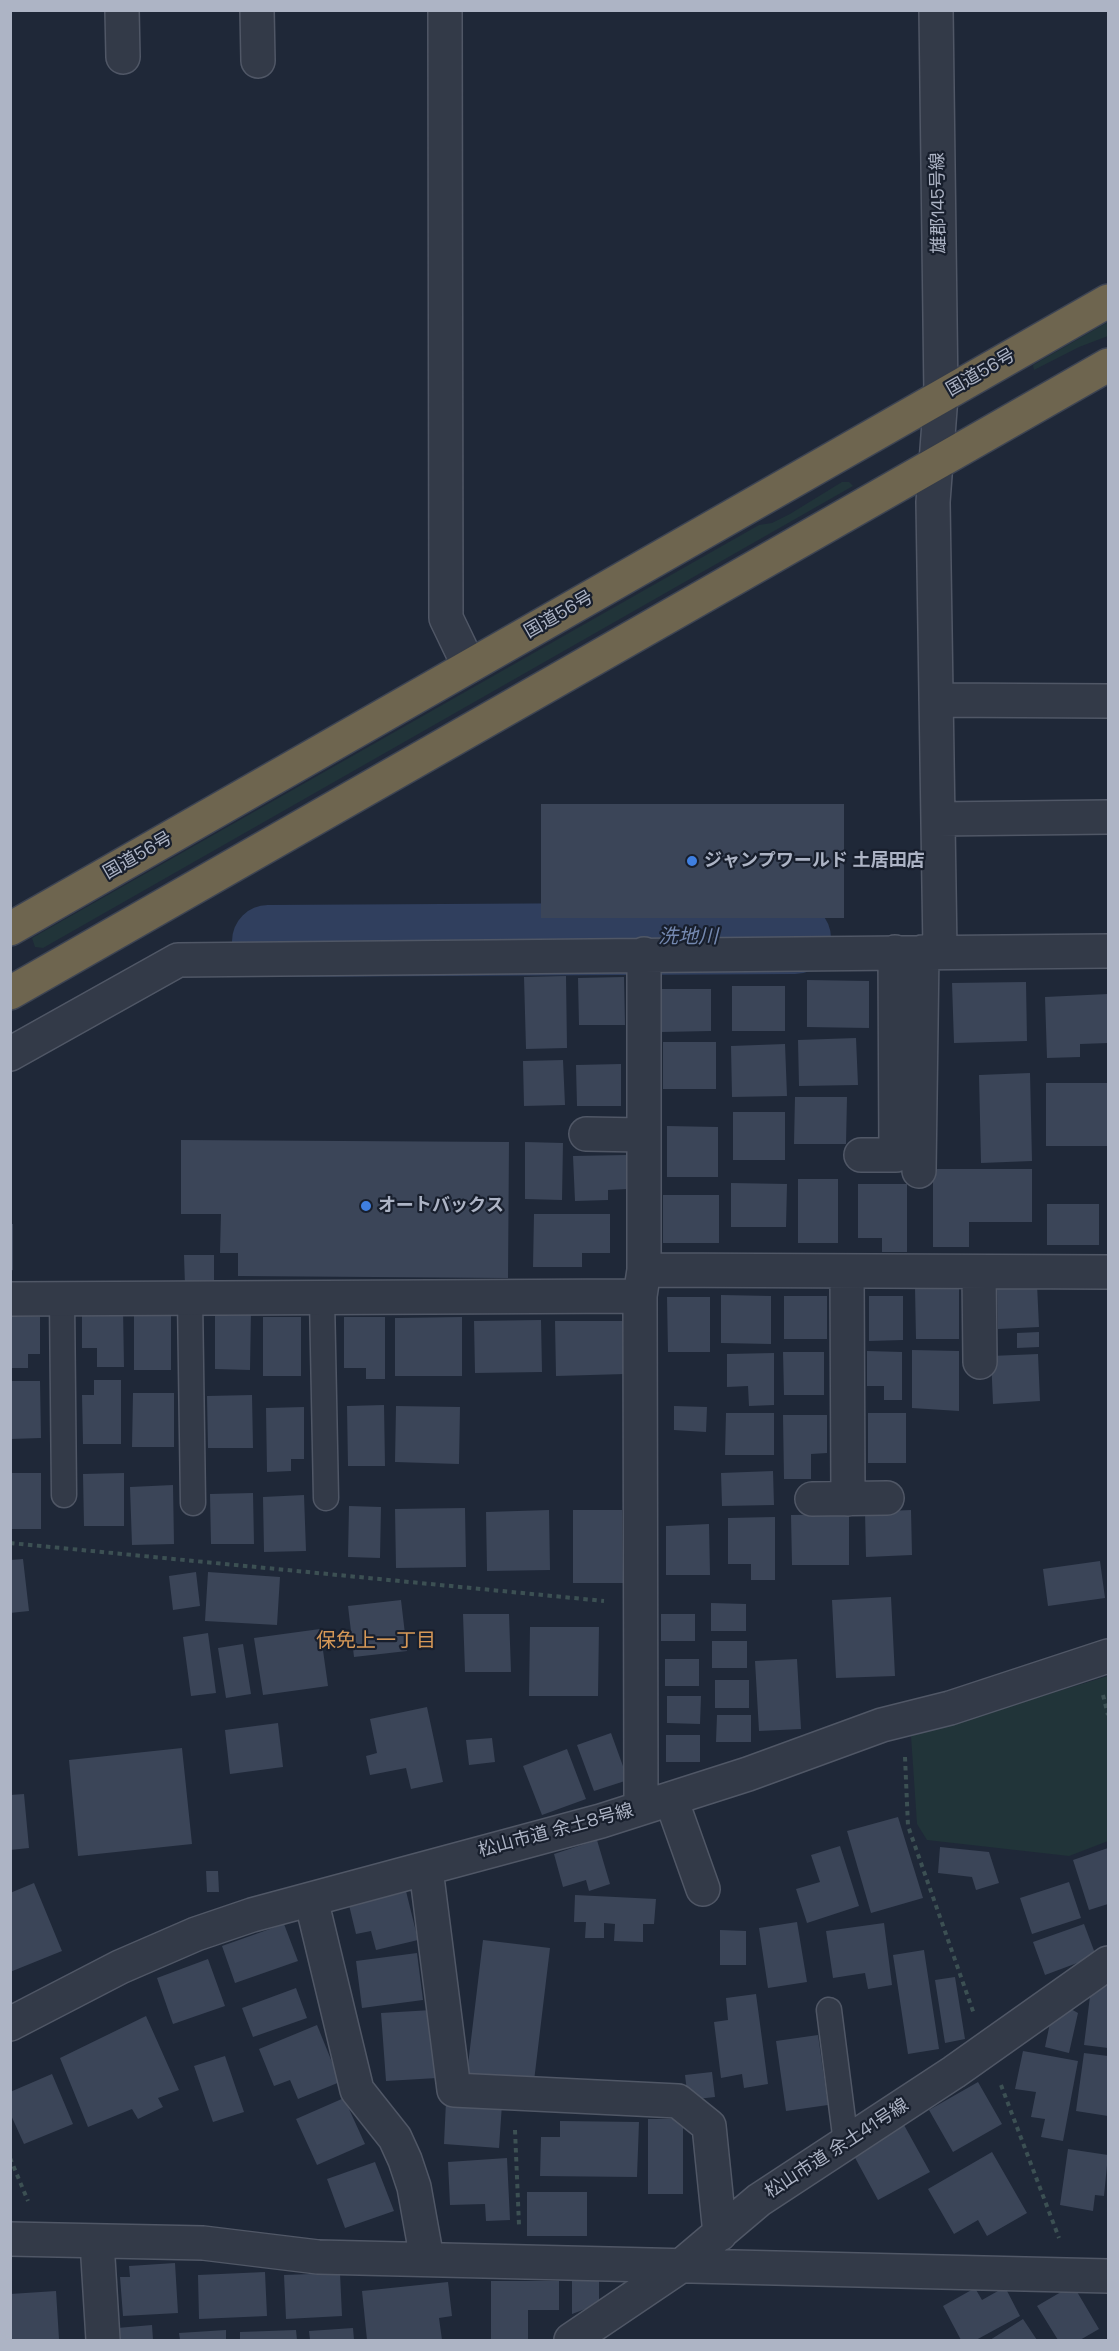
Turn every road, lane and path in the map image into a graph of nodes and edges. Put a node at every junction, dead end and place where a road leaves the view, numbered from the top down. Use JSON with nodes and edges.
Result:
{"nodes":[{"id":1,"x":122,"y":10,"type":"edge"},
{"id":2,"x":257,"y":10,"type":"edge"},
{"id":3,"x":446,"y":10,"type":"edge"},
{"id":4,"x":936,"y":10,"type":"edge"},
{"id":5,"x":123,"y":57,"type":"dead end"},
{"id":6,"x":258,"y":61,"type":"dead end"},
{"id":7,"x":1108,"y":301,"type":"edge"},
{"id":8,"x":1108,"y":365,"type":"edge"},
{"id":9,"x":941,"y":396,"type":"junction"},
{"id":10,"x":937,"y":465,"type":"junction"},
{"id":11,"x":469,"y":666,"type":"junction"},
{"id":12,"x":936,"y":700,"type":"junction"},
{"id":13,"x":1108,"y":701,"type":"edge"},
{"id":14,"x":1108,"y":817,"type":"edge"},
{"id":15,"x":938,"y":819,"type":"junction"},
{"id":16,"x":10,"y":929,"type":"edge"},
{"id":17,"x":1108,"y":951,"type":"edge"},
{"id":18,"x":919,"y":952,"type":"junction"},
{"id":19,"x":644,"y":954,"type":"junction"},
{"id":20,"x":10,"y":993,"type":"edge"},
{"id":21,"x":10,"y":1054,"type":"edge"},
{"id":22,"x":586,"y":1134,"type":"dead end"},
{"id":23,"x":644,"y":1135,"type":"junction"},
{"id":24,"x":861,"y":1155,"type":"dead end"},
{"id":25,"x":919,"y":1171,"type":"dead end"},
{"id":26,"x":847,"y":1272,"type":"junction"},
{"id":27,"x":979,"y":1272,"type":"junction"},
{"id":28,"x":1108,"y":1272,"type":"edge"},
{"id":29,"x":642,"y":1283,"type":"junction"},
{"id":30,"x":190,"y":1298,"type":"junction"},
{"id":31,"x":322,"y":1298,"type":"junction"},
{"id":32,"x":10,"y":1299,"type":"edge"},
{"id":33,"x":62,"y":1299,"type":"junction"},
{"id":34,"x":980,"y":1362,"type":"dead end"},
{"id":35,"x":64,"y":1495,"type":"dead end"},
{"id":36,"x":326,"y":1498,"type":"dead end"},
{"id":37,"x":848,"y":1498,"type":"junction"},
{"id":38,"x":887,"y":1498,"type":"dead end"},
{"id":39,"x":812,"y":1499,"type":"dead end"},
{"id":40,"x":193,"y":1503,"type":"dead end"},
{"id":41,"x":10,"y":1543,"type":"edge"},
{"id":42,"x":641,"y":1605,"type":"junction"},
{"id":43,"x":1108,"y":1656,"type":"edge"},
{"id":44,"x":903,"y":1720,"type":"junction"},
{"id":45,"x":656,"y":1803,"type":"junction"},
{"id":46,"x":426,"y":1869,"type":"junction"},
{"id":47,"x":703,"y":1889,"type":"dead end"},
{"id":48,"x":311,"y":1899,"type":"junction"},
{"id":49,"x":1108,"y":1964,"type":"edge"},
{"id":50,"x":829,"y":2010,"type":"dead end"},
{"id":51,"x":10,"y":2024,"type":"edge"},
{"id":52,"x":987,"y":2049,"type":"junction"},
{"id":53,"x":513,"y":2094,"type":"junction"},
{"id":54,"x":846,"y":2143,"type":"junction"},
{"id":55,"x":720,"y":2234,"type":"junction"},
{"id":56,"x":10,"y":2239,"type":"edge"},
{"id":57,"x":97,"y":2242,"type":"junction"},
{"id":58,"x":427,"y":2259,"type":"junction"},
{"id":59,"x":521,"y":2262,"type":"junction"},
{"id":60,"x":682,"y":2265,"type":"junction"},
{"id":61,"x":1073,"y":2275,"type":"junction"},
{"id":62,"x":1108,"y":2276,"type":"edge"},
{"id":63,"x":103,"y":2340,"type":"edge"},
{"id":64,"x":571,"y":2340,"type":"edge"}],
"edges":[{"from":1,"to":5,"type":"street"},
{"from":2,"to":6,"type":"street"},
{"from":3,"to":11,"type":"street"},
{"from":4,"to":9,"type":"street","name":"雄郡145号線"},
{"from":7,"to":9,"type":"highway","name":"国道56号"},
{"from":8,"to":10,"type":"highway"},
{"from":9,"to":10,"type":"street","name":"雄郡145号線"},
{"from":9,"to":11,"type":"highway","name":"国道56号"},
{"from":10,"to":12,"type":"street","name":"雄郡145号線"},
{"from":10,"to":20,"type":"highway"},
{"from":11,"to":16,"type":"highway","name":"国道56号"},
{"from":12,"to":13,"type":"street"},
{"from":12,"to":15,"type":"street","name":"雄郡145号線"},
{"from":14,"to":15,"type":"street"},
{"from":15,"to":18,"type":"street","name":"雄郡145号線"},
{"from":17,"to":18,"type":"street"},
{"from":18,"to":19,"type":"street"},
{"from":18,"to":24,"type":"street"},
{"from":18,"to":25,"type":"street"},
{"from":19,"to":21,"type":"street"},
{"from":19,"to":23,"type":"street"},
{"from":22,"to":23,"type":"street"},
{"from":23,"to":29,"type":"street"},
{"from":26,"to":27,"type":"street"},
{"from":26,"to":29,"type":"street"},
{"from":26,"to":37,"type":"street"},
{"from":27,"to":28,"type":"street"},
{"from":27,"to":34,"type":"street"},
{"from":29,"to":31,"type":"street"},
{"from":29,"to":42,"type":"street"},
{"from":30,"to":31,"type":"street"},
{"from":30,"to":33,"type":"street"},
{"from":30,"to":40,"type":"lane"},
{"from":31,"to":36,"type":"lane"},
{"from":32,"to":33,"type":"street"},
{"from":33,"to":35,"type":"lane"},
{"from":37,"to":38,"type":"street"},
{"from":37,"to":39,"type":"street"},
{"from":41,"to":42,"type":"path"},
{"from":42,"to":45,"type":"street"},
{"from":43,"to":44,"type":"street","name":"松山市道 余土8号線"},
{"from":44,"to":45,"type":"street","name":"松山市道 余土8号線"},
{"from":44,"to":52,"type":"path"},
{"from":45,"to":46,"type":"street","name":"松山市道 余土8号線"},
{"from":45,"to":47,"type":"street"},
{"from":46,"to":48,"type":"street","name":"松山市道 余土8号線"},
{"from":46,"to":53,"type":"street"},
{"from":48,"to":51,"type":"street","name":"松山市道 余土8号線"},
{"from":48,"to":58,"type":"street"},
{"from":49,"to":52,"type":"street","name":"松山市道 余土41号線"},
{"from":50,"to":54,"type":"lane"},
{"from":52,"to":54,"type":"street","name":"松山市道 余土41号線"},
{"from":52,"to":61,"type":"path"},
{"from":53,"to":55,"type":"street"},
{"from":53,"to":59,"type":"path"},
{"from":54,"to":55,"type":"street","name":"松山市道 余土41号線"},
{"from":55,"to":60,"type":"street","name":"松山市道 余土41号線"},
{"from":56,"to":57,"type":"street"},
{"from":57,"to":58,"type":"street"},
{"from":57,"to":63,"type":"street"},
{"from":58,"to":59,"type":"street"},
{"from":59,"to":60,"type":"street"},
{"from":60,"to":61,"type":"street"},
{"from":60,"to":64,"type":"street","name":"松山市道 余土41号線"},
{"from":61,"to":62,"type":"street"}]}
